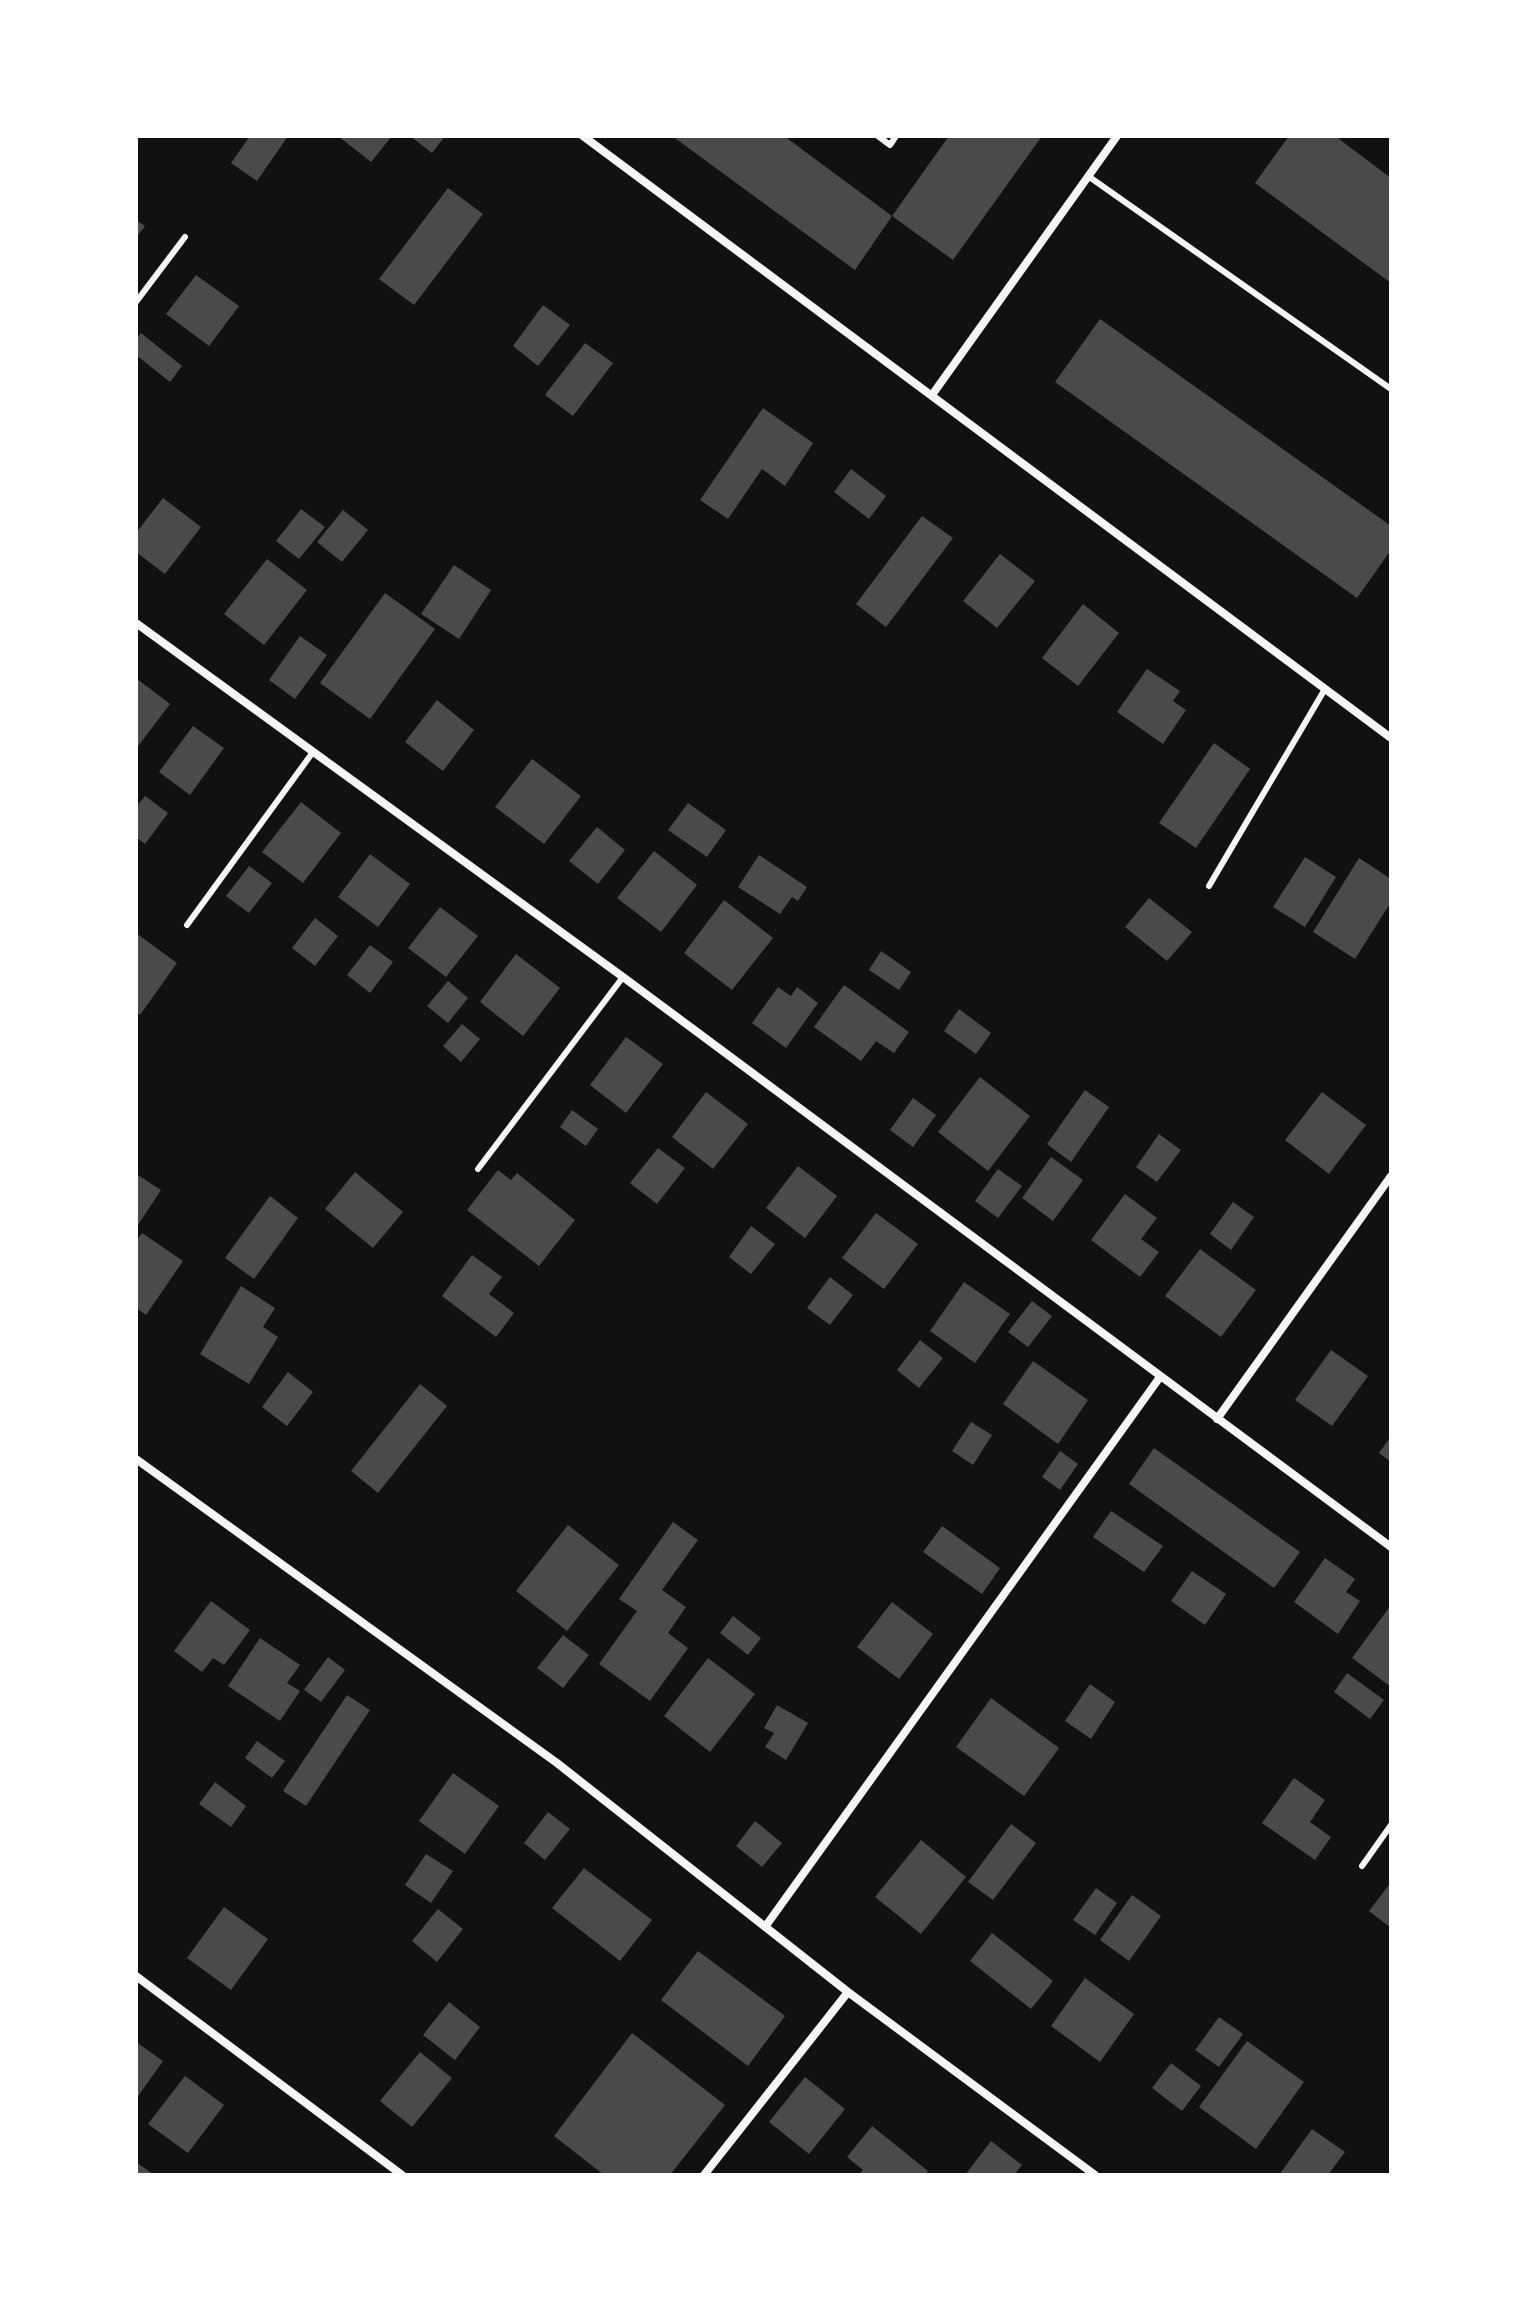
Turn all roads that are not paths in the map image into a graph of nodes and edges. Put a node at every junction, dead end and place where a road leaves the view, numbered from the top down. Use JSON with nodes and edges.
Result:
{"nodes":[{"id":1,"x":583,"y":136,"type":"edge"},
{"id":2,"x":878,"y":136,"type":"edge"},
{"id":3,"x":896,"y":136,"type":"edge"},
{"id":4,"x":1117,"y":136,"type":"edge"},
{"id":5,"x":1088,"y":176,"type":"junction"},
{"id":6,"x":185,"y":237,"type":"dead end"},
{"id":7,"x":136,"y":302,"type":"edge"},
{"id":8,"x":1391,"y":389,"type":"edge"},
{"id":9,"x":932,"y":395,"type":"junction"},
{"id":10,"x":136,"y":623,"type":"edge"},
{"id":11,"x":1325,"y":689,"type":"junction"},
{"id":12,"x":1391,"y":738,"type":"edge"},
{"id":13,"x":313,"y":752,"type":"junction"},
{"id":14,"x":1209,"y":886,"type":"dead end"},
{"id":15,"x":187,"y":925,"type":"dead end"},
{"id":16,"x":623,"y":977,"type":"junction"},
{"id":17,"x":478,"y":1169,"type":"dead end"},
{"id":18,"x":1391,"y":1176,"type":"edge"},
{"id":19,"x":1160,"y":1377,"type":"junction"},
{"id":20,"x":1217,"y":1419,"type":"junction"},
{"id":21,"x":136,"y":1459,"type":"edge"},
{"id":22,"x":1391,"y":1547,"type":"edge"},
{"id":23,"x":1391,"y":1825,"type":"edge"},
{"id":24,"x":1362,"y":1866,"type":"dead end"},
{"id":25,"x":765,"y":1927,"type":"junction"},
{"id":26,"x":136,"y":1976,"type":"edge"},
{"id":27,"x":848,"y":1992,"type":"junction"},
{"id":28,"x":402,"y":2175,"type":"edge"},
{"id":29,"x":704,"y":2175,"type":"edge"},
{"id":30,"x":1095,"y":2175,"type":"edge"}],
"edges":[{"from":1,"to":9,"type":"street"},
{"from":2,"to":3,"type":"lane"},
{"from":4,"to":5,"type":"street"},
{"from":5,"to":8,"type":"lane"},
{"from":5,"to":9,"type":"street"},
{"from":6,"to":7,"type":"lane"},
{"from":9,"to":11,"type":"street"},
{"from":10,"to":13,"type":"street"},
{"from":11,"to":12,"type":"street"},
{"from":11,"to":14,"type":"lane"},
{"from":13,"to":15,"type":"lane"},
{"from":13,"to":16,"type":"street"},
{"from":16,"to":17,"type":"lane"},
{"from":16,"to":19,"type":"street"},
{"from":18,"to":20,"type":"street"},
{"from":19,"to":20,"type":"street"},
{"from":19,"to":25,"type":"street"},
{"from":20,"to":22,"type":"street"},
{"from":21,"to":25,"type":"street"},
{"from":23,"to":24,"type":"lane"},
{"from":25,"to":27,"type":"street"},
{"from":26,"to":28,"type":"street"},
{"from":27,"to":29,"type":"street"},
{"from":27,"to":30,"type":"street"}]}
